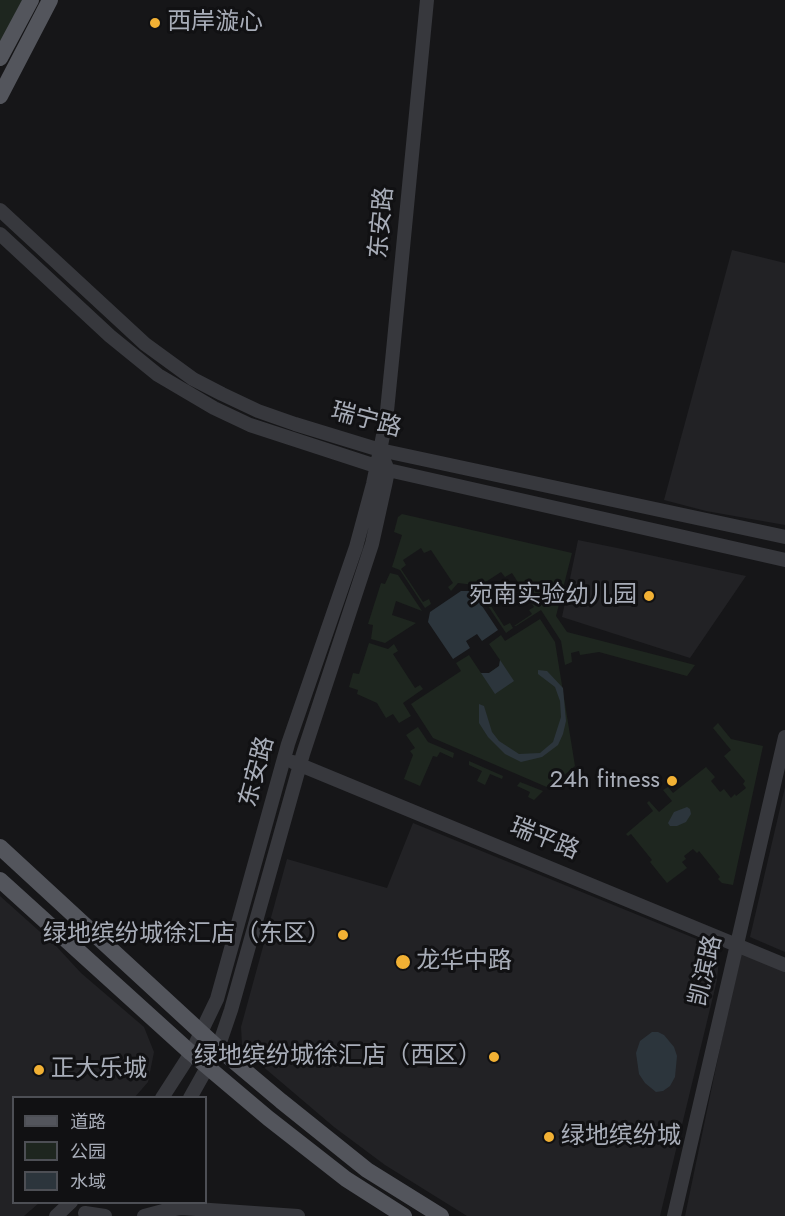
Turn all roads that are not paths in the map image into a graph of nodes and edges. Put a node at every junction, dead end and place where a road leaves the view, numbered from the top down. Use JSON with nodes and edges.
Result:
{"nodes":[{"id":1,"x":31,"y":0,"type":"edge"},
{"id":2,"x":50,"y":0,"type":"edge"},
{"id":3,"x":427,"y":0,"type":"edge"},
{"id":4,"x":0,"y":58,"type":"edge"},
{"id":5,"x":0,"y":96,"type":"edge"},
{"id":6,"x":0,"y":210,"type":"edge"},
{"id":7,"x":0,"y":234,"type":"edge"},
{"id":8,"x":380,"y":450,"type":"junction"},
{"id":9,"x":382,"y":468,"type":"junction"},
{"id":10,"x":785,"y":537,"type":"edge"},
{"id":11,"x":785,"y":560,"type":"edge"},
{"id":12,"x":785,"y":737,"type":"edge"},
{"id":13,"x":285,"y":759,"type":"junction"},
{"id":14,"x":300,"y":765,"type":"junction"},
{"id":15,"x":0,"y":847,"type":"edge"},
{"id":16,"x":0,"y":880,"type":"edge"},
{"id":17,"x":736,"y":944,"type":"junction"},
{"id":18,"x":785,"y":965,"type":"edge"},
{"id":19,"x":201,"y":1031,"type":"junction"},
{"id":20,"x":218,"y":1048,"type":"junction"},
{"id":21,"x":190,"y":1053,"type":"junction"},
{"id":22,"x":208,"y":1068,"type":"junction"},
{"id":23,"x":163,"y":1096,"type":"edge"},
{"id":24,"x":191,"y":1096,"type":"edge"},
{"id":25,"x":70,"y":1204,"type":"edge"},
{"id":26,"x":96,"y":1204,"type":"edge"},
{"id":27,"x":84,"y":1215,"type":"edge"},
{"id":28,"x":56,"y":1216,"type":"edge"},
{"id":29,"x":105,"y":1216,"type":"edge"},
{"id":30,"x":144,"y":1216,"type":"edge"},
{"id":31,"x":298,"y":1216,"type":"edge"},
{"id":32,"x":404,"y":1216,"type":"edge"},
{"id":33,"x":441,"y":1216,"type":"edge"},
{"id":34,"x":674,"y":1216,"type":"edge"}],
"edges":[{"from":1,"to":4,"type":"main road"},
{"from":2,"to":5,"type":"main road"},
{"from":3,"to":8,"type":"street","name":"东安路"},
{"from":6,"to":8,"type":"street","name":"瑞宁路"},
{"from":7,"to":9,"type":"street","name":"瑞宁路"},
{"from":8,"to":9,"type":"street","name":"东安路"},
{"from":8,"to":10,"type":"street","name":"瑞宁路"},
{"from":9,"to":11,"type":"street","name":"瑞宁路"},
{"from":9,"to":13,"type":"street","name":"东安路"},
{"from":9,"to":14,"type":"street","name":"东安路"},
{"from":12,"to":17,"type":"street","name":"凯滨路"},
{"from":13,"to":14,"type":"street","name":"瑞平路"},
{"from":13,"to":19,"type":"street","name":"东安路"},
{"from":14,"to":17,"type":"street","name":"瑞平路"},
{"from":14,"to":20,"type":"street","name":"东安路"},
{"from":15,"to":19,"type":"main road"},
{"from":16,"to":21,"type":"main road"},
{"from":17,"to":18,"type":"street","name":"瑞平路"},
{"from":17,"to":34,"type":"street","name":"凯滨路"},
{"from":19,"to":20,"type":"main road"},
{"from":19,"to":21,"type":"street","name":"东安路"},
{"from":20,"to":22,"type":"street","name":"东安路"},
{"from":20,"to":33,"type":"main road"},
{"from":21,"to":22,"type":"main road"},
{"from":21,"to":23,"type":"street","name":"东安路"},
{"from":22,"to":24,"type":"street","name":"东安路"},
{"from":22,"to":32,"type":"main road"},
{"from":25,"to":28,"type":"street"},
{"from":26,"to":27,"type":"street"},
{"from":27,"to":29,"type":"street"},
{"from":30,"to":31,"type":"street"}]}
